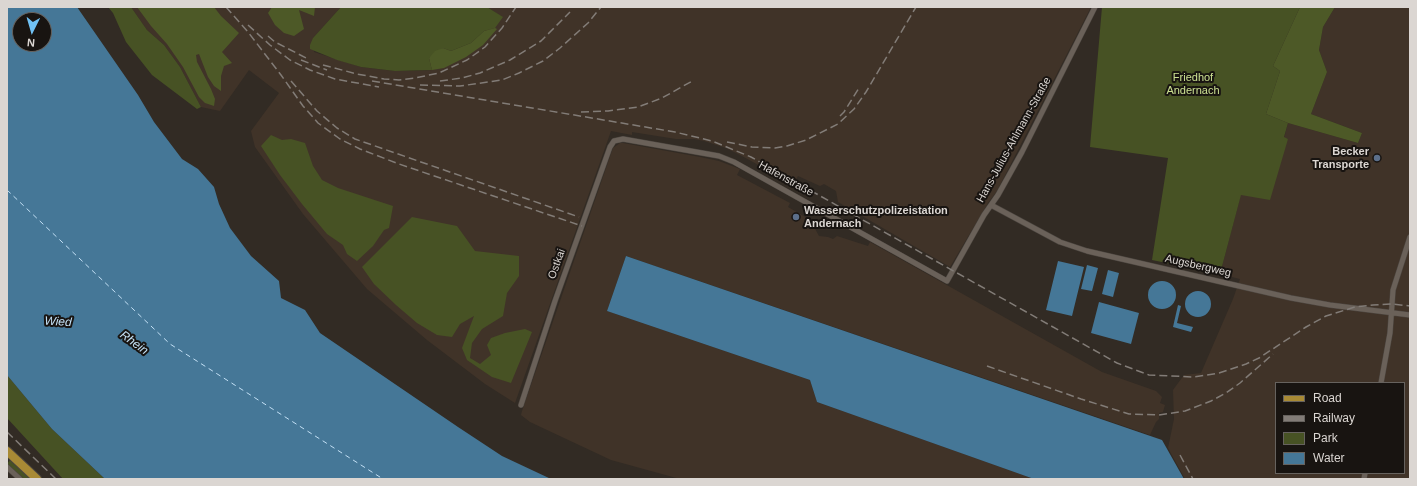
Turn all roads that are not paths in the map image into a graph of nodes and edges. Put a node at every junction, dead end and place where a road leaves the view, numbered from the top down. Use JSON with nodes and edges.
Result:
{"nodes":[{"id":1,"x":1095,"y":7,"type":"edge"},
{"id":2,"x":623,"y":139,"type":"joint"},
{"id":3,"x":991,"y":205,"type":"junction"},
{"id":4,"x":1410,"y":237,"type":"edge"},
{"id":5,"x":947,"y":281,"type":"joint"},
{"id":6,"x":1391,"y":313,"type":"junction"},
{"id":7,"x":1410,"y":315,"type":"edge"},
{"id":8,"x":1381,"y":382,"type":"edge"},
{"id":9,"x":521,"y":405,"type":"dead end"},
{"id":10,"x":7,"y":451,"type":"edge"},
{"id":11,"x":7,"y":468,"type":"edge"},
{"id":12,"x":19,"y":478,"type":"edge"},
{"id":13,"x":37,"y":479,"type":"edge"}],
"edges":[{"from":1,"to":3,"type":"street","name":"Hans-Julius-Ahlmann-Straße"},
{"from":2,"to":5,"type":"street","name":"Hafenstraße"},
{"from":2,"to":9,"type":"street","name":"Ostkai"},
{"from":3,"to":5,"type":"street","name":"Hans-Julius-Ahlmann-Straße"},
{"from":3,"to":6,"type":"street","name":"Augsbergweg"},
{"from":4,"to":6,"type":"street"},
{"from":6,"to":7,"type":"street","name":"Augsbergweg"},
{"from":6,"to":8,"type":"street"},
{"from":10,"to":13,"type":"main road"},
{"from":11,"to":12,"type":"street"}]}
